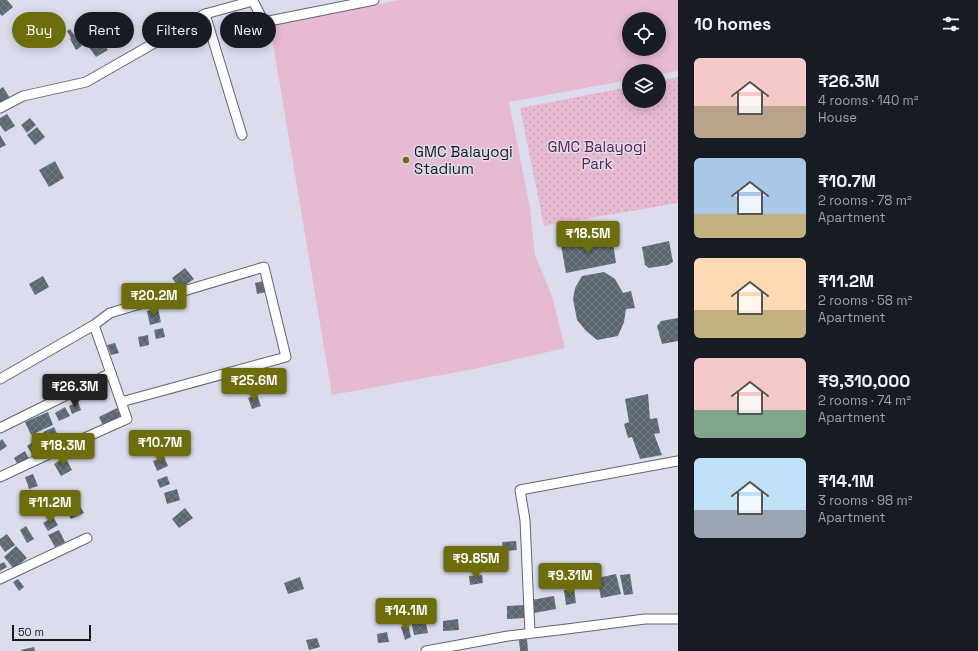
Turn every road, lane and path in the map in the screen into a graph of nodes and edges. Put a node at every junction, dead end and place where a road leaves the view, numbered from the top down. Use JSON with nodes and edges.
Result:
{"nodes":[{"id":1,"x":374,"y":0,"type":"edge"},
{"id":2,"x":212,"y":12,"type":"edge"},
{"id":3,"x":212,"y":34,"type":"edge"},
{"id":4,"x":146,"y":48,"type":"edge"},
{"id":5,"x":0,"y":108,"type":"edge"},
{"id":6,"x":242,"y":135,"type":"dead end"},
{"id":7,"x":94,"y":325,"type":"junction"},
{"id":8,"x":111,"y":373,"type":"junction"},
{"id":9,"x":0,"y":379,"type":"edge"},
{"id":10,"x":121,"y":402,"type":"junction"},
{"id":11,"x":0,"y":428,"type":"edge"},
{"id":12,"x":678,"y":461,"type":"edge"},
{"id":13,"x":0,"y":477,"type":"edge"},
{"id":14,"x":87,"y":538,"type":"dead end"},
{"id":15,"x":0,"y":579,"type":"edge"},
{"id":16,"x":678,"y":619,"type":"edge"},
{"id":17,"x":530,"y":634,"type":"junction"},
{"id":18,"x":426,"y":651,"type":"edge"}],
"edges":[{"from":1,"to":2,"type":"street"},
{"from":3,"to":6,"type":"street"},
{"from":4,"to":5,"type":"street"},
{"from":7,"to":8,"type":"street"},
{"from":7,"to":9,"type":"street"},
{"from":7,"to":10,"type":"street"},
{"from":8,"to":10,"type":"street"},
{"from":8,"to":11,"type":"street"},
{"from":10,"to":13,"type":"street"},
{"from":12,"to":17,"type":"street"},
{"from":14,"to":15,"type":"street"},
{"from":16,"to":17,"type":"street"},
{"from":17,"to":18,"type":"street"}]}
